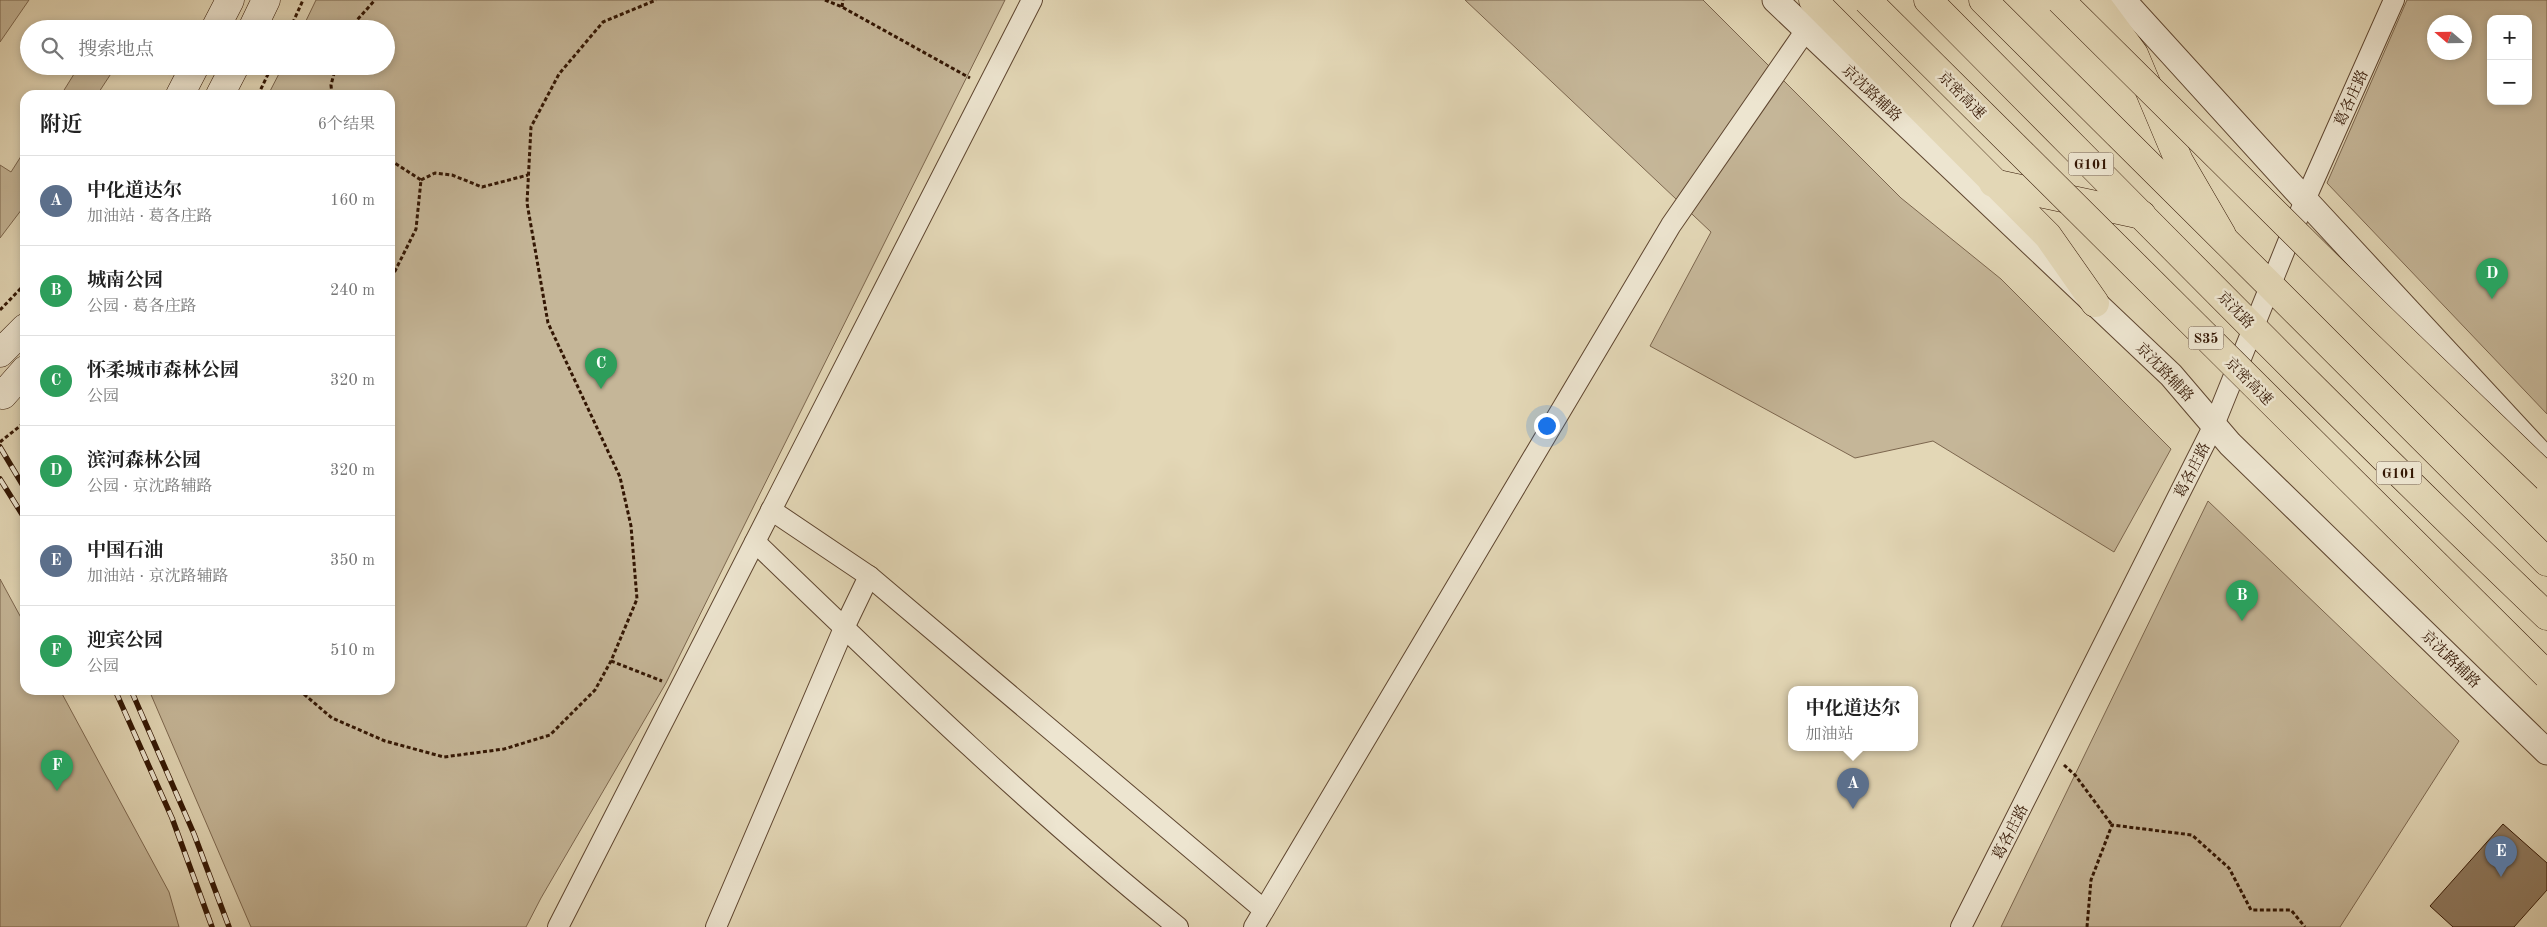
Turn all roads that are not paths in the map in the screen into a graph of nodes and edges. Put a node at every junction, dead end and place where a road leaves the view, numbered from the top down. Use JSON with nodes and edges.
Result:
{"nodes":[{"id":1,"x":230,"y":0,"type":"edge"},
{"id":2,"x":266,"y":0,"type":"edge"},
{"id":3,"x":1032,"y":0,"type":"edge"},
{"id":4,"x":1775,"y":0,"type":"edge"},
{"id":5,"x":1813,"y":0,"type":"edge"},
{"id":6,"x":1867,"y":0,"type":"edge"},
{"id":7,"x":1928,"y":0,"type":"edge"},
{"id":8,"x":1982,"y":0,"type":"edge"},
{"id":9,"x":2060,"y":0,"type":"edge"},
{"id":10,"x":2094,"y":0,"type":"edge"},
{"id":11,"x":2123,"y":0,"type":"edge"},
{"id":12,"x":2394,"y":0,"type":"edge"},
{"id":13,"x":220,"y":20,"type":"edge"},
{"id":14,"x":256,"y":20,"type":"edge"},
{"id":15,"x":1806,"y":30,"type":"junction"},
{"id":16,"x":190,"y":75,"type":"edge"},
{"id":17,"x":230,"y":75,"type":"edge"},
{"id":18,"x":183,"y":90,"type":"edge"},
{"id":19,"x":223,"y":90,"type":"edge"},
{"id":20,"x":1992,"y":183,"type":"junction"},
{"id":21,"x":2305,"y":200,"type":"junction"},
{"id":22,"x":2142,"y":215,"type":"junction"},
{"id":23,"x":2222,"y":235,"type":"junction"},
{"id":24,"x":2271,"y":288,"type":"junction"},
{"id":25,"x":2095,"y":303,"type":"junction"},
{"id":26,"x":2254,"y":328,"type":"junction"},
{"id":27,"x":20,"y":333,"type":"edge"},
{"id":28,"x":0,"y":353,"type":"edge"},
{"id":29,"x":20,"y":376,"type":"edge"},
{"id":30,"x":3,"y":395,"type":"dead end"},
{"id":31,"x":2214,"y":425,"type":"junction"},
{"id":32,"x":2547,"y":461,"type":"edge"},
{"id":33,"x":2547,"y":478,"type":"edge"},
{"id":34,"x":771,"y":510,"type":"junction"},
{"id":35,"x":755,"y":542,"type":"junction"},
{"id":36,"x":2547,"y":562,"type":"edge"},
{"id":37,"x":869,"y":576,"type":"junction"},
{"id":38,"x":2547,"y":616,"type":"edge"},
{"id":39,"x":844,"y":628,"type":"junction"},
{"id":40,"x":2547,"y":675,"type":"edge"},
{"id":41,"x":2547,"y":752,"type":"edge"},
{"id":42,"x":1259,"y":919,"type":"edge"},
{"id":43,"x":558,"y":927,"type":"edge"},
{"id":44,"x":716,"y":927,"type":"edge"},
{"id":45,"x":1178,"y":927,"type":"edge"},
{"id":46,"x":1961,"y":927,"type":"edge"}],
"edges":[{"from":1,"to":13,"type":"main road"},
{"from":2,"to":14,"type":"main road"},
{"from":3,"to":34,"type":"street"},
{"from":4,"to":15,"type":"street","name":"京沈路辅路"},
{"from":5,"to":20,"type":"highway"},
{"from":6,"to":40,"type":"highway","name":"京密高速","number":"S35","bridge":true},
{"from":7,"to":22,"type":"highway","name":"京沈路","number":"G101"},
{"from":8,"to":23,"type":"highway","number":"G101"},
{"from":9,"to":33,"type":"highway","bridge":true},
{"from":10,"to":23,"type":"highway"},
{"from":11,"to":21,"type":"street"},
{"from":12,"to":21,"type":"street","name":"葛各庄路"},
{"from":15,"to":25,"type":"street","name":"京沈路辅路"},
{"from":15,"to":42,"type":"street"},
{"from":16,"to":18,"type":"main road"},
{"from":17,"to":19,"type":"main road"},
{"from":20,"to":22,"type":"highway"},
{"from":20,"to":25,"type":"highway"},
{"from":21,"to":24,"type":"street","name":"葛各庄路"},
{"from":21,"to":32,"type":"street"},
{"from":22,"to":26,"type":"highway","name":"京沈路","number":"G101"},
{"from":23,"to":24,"type":"highway","number":"G101"},
{"from":24,"to":26,"type":"street","name":"葛各庄路"},
{"from":24,"to":36,"type":"highway","number":"G101"},
{"from":25,"to":31,"type":"street","name":"京沈路辅路"},
{"from":26,"to":31,"type":"street","name":"葛各庄路"},
{"from":26,"to":38,"type":"highway","name":"京沈路","number":"G101"},
{"from":27,"to":28,"type":"main road"},
{"from":29,"to":30,"type":"main road"},
{"from":31,"to":41,"type":"street","name":"京沈路辅路"},
{"from":31,"to":46,"type":"street","name":"葛各庄路"},
{"from":34,"to":35,"type":"street"},
{"from":34,"to":37,"type":"street"},
{"from":35,"to":39,"type":"street"},
{"from":35,"to":43,"type":"street"},
{"from":37,"to":39,"type":"street"},
{"from":37,"to":42,"type":"street"},
{"from":39,"to":44,"type":"street"},
{"from":39,"to":45,"type":"street"}]}
